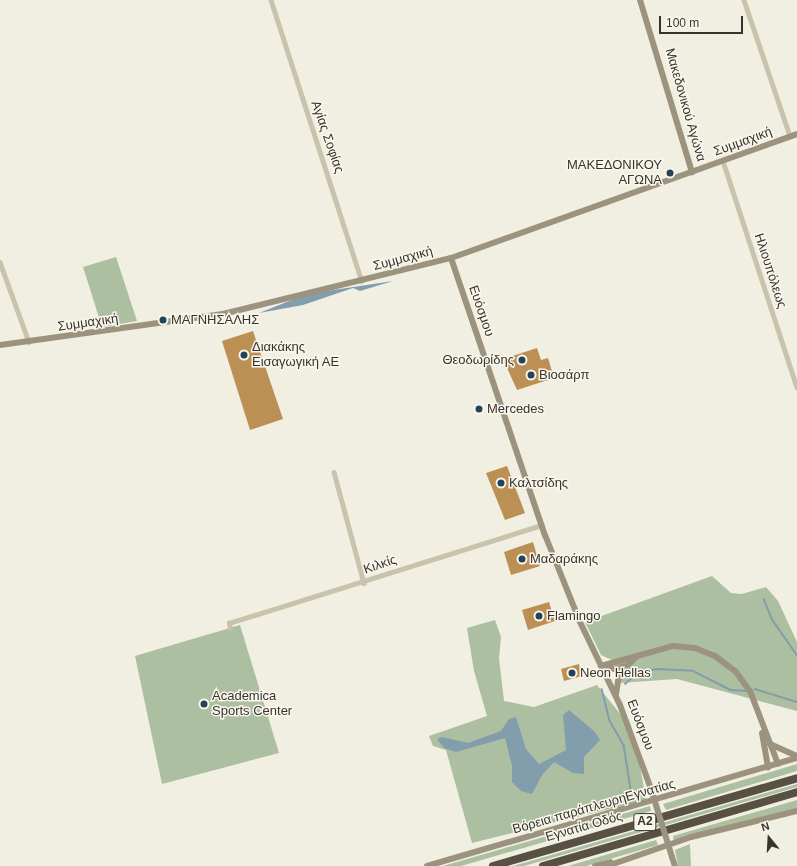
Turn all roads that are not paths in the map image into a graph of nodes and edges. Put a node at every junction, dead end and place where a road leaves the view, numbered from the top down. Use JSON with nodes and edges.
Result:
{"nodes":[{"id":1,"x":271,"y":0,"type":"edge"},
{"id":2,"x":640,"y":0,"type":"edge"},
{"id":3,"x":744,"y":0,"type":"edge"},
{"id":4,"x":797,"y":134,"type":"edge"},
{"id":5,"x":790,"y":136,"type":"junction"},
{"id":6,"x":723,"y":161,"type":"junction"},
{"id":7,"x":692,"y":172,"type":"junction"},
{"id":8,"x":451,"y":258,"type":"junction"},
{"id":9,"x":0,"y":262,"type":"edge"},
{"id":10,"x":362,"y":281,"type":"junction"},
{"id":11,"x":29,"y":342,"type":"junction"},
{"id":12,"x":0,"y":345,"type":"edge"},
{"id":13,"x":797,"y":387,"type":"edge"},
{"id":14,"x":334,"y":472,"type":"dead end"},
{"id":15,"x":542,"y":525,"type":"junction"},
{"id":16,"x":364,"y":583,"type":"junction"},
{"id":17,"x":230,"y":628,"type":"dead end"},
{"id":18,"x":639,"y":655,"type":"junction"},
{"id":19,"x":626,"y":665,"type":"junction"},
{"id":20,"x":601,"y":666,"type":"junction"},
{"id":21,"x":616,"y":696,"type":"junction"},
{"id":22,"x":761,"y":723,"type":"junction"},
{"id":23,"x":770,"y":744,"type":"junction"},
{"id":24,"x":797,"y":757,"type":"edge"},
{"id":25,"x":778,"y":764,"type":"junction"},
{"id":26,"x":768,"y":767,"type":"junction"},
{"id":27,"x":797,"y":778,"type":"edge"},
{"id":28,"x":797,"y":792,"type":"edge"},
{"id":29,"x":797,"y":811,"type":"edge"},
{"id":30,"x":620,"y":860,"type":"junction"},
{"id":31,"x":427,"y":866,"type":"edge"},
{"id":32,"x":493,"y":866,"type":"edge"},
{"id":33,"x":543,"y":866,"type":"edge"},
{"id":34,"x":595,"y":866,"type":"edge"},
{"id":35,"x":607,"y":866,"type":"edge"},
{"id":36,"x":675,"y":866,"type":"edge"}],
"edges":[{"from":1,"to":10,"type":"street","name":"Αγίας Σοφίας"},
{"from":2,"to":7,"type":"street","name":"Μακεδονικού Αγώνα"},
{"from":3,"to":5,"type":"street"},
{"from":4,"to":5,"type":"street","name":"Συμμαχική"},
{"from":5,"to":6,"type":"street","name":"Συμμαχική"},
{"from":6,"to":7,"type":"street","name":"Συμμαχική"},
{"from":6,"to":13,"type":"street","name":"Ηλιουπόλεως"},
{"from":7,"to":8,"type":"street","name":"Συμμαχική"},
{"from":8,"to":10,"type":"street","name":"Συμμαχική"},
{"from":8,"to":15,"type":"street","name":"Ευόσμου"},
{"from":9,"to":11,"type":"street"},
{"from":10,"to":11,"type":"street","name":"Συμμαχική"},
{"from":11,"to":12,"type":"street","name":"Συμμαχική"},
{"from":14,"to":16,"type":"street"},
{"from":15,"to":16,"type":"street","name":"Κιλκίς"},
{"from":15,"to":20,"type":"street","name":"Ευόσμου"},
{"from":16,"to":17,"type":"street","name":"Κιλκίς"},
{"from":18,"to":19,"type":"street"},
{"from":18,"to":20,"type":"street"},
{"from":18,"to":22,"type":"street"},
{"from":19,"to":20,"type":"street"},
{"from":19,"to":21,"type":"street"},
{"from":20,"to":21,"type":"street","name":"Ευόσμου"},
{"from":21,"to":36,"type":"street","name":"Ευόσμου","bridge":true},
{"from":22,"to":23,"type":"street"},
{"from":22,"to":26,"type":"street"},
{"from":23,"to":24,"type":"street"},
{"from":23,"to":25,"type":"street"},
{"from":24,"to":25,"type":"street","name":"Βόρεια παράπλευρηΕγνατίας"},
{"from":25,"to":26,"type":"street","name":"Βόρεια παράπλευρηΕγνατίας"},
{"from":26,"to":31,"type":"street","name":"Βόρεια παράπλευρηΕγνατίας"},
{"from":27,"to":32,"type":"highway","name":"Εγνατία Οδός","number":"Α2"},
{"from":28,"to":33,"type":"highway","name":"Εγνατία Οδός","number":"Α2"},
{"from":29,"to":30,"type":"street"},
{"from":30,"to":34,"type":"street"},
{"from":30,"to":35,"type":"street"}]}
